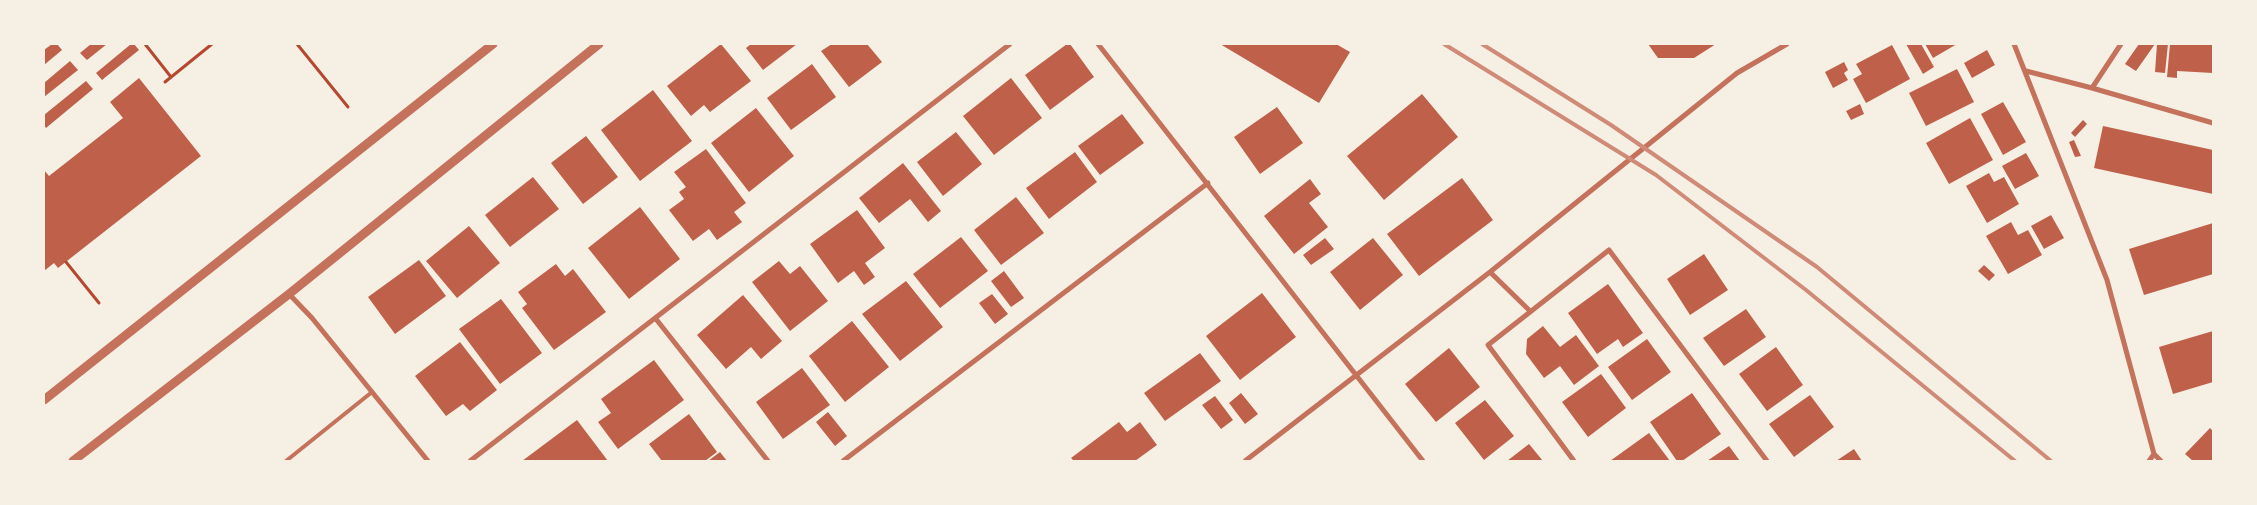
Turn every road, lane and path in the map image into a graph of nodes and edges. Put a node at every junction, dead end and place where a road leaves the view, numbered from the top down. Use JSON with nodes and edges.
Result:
{"nodes":[{"id":1,"x":145,"y":44,"type":"edge"},
{"id":2,"x":212,"y":44,"type":"edge"},
{"id":3,"x":297,"y":44,"type":"edge"},
{"id":4,"x":493,"y":44,"type":"edge"},
{"id":5,"x":599,"y":44,"type":"edge"},
{"id":6,"x":1010,"y":44,"type":"edge"},
{"id":7,"x":1098,"y":44,"type":"edge"},
{"id":8,"x":1787,"y":44,"type":"edge"},
{"id":9,"x":2014,"y":44,"type":"edge"},
{"id":10,"x":2121,"y":44,"type":"edge"},
{"id":11,"x":2026,"y":71,"type":"junction"},
{"id":12,"x":171,"y":77,"type":"junction"},
{"id":13,"x":165,"y":82,"type":"dead end"},
{"id":14,"x":2092,"y":88,"type":"junction"},
{"id":15,"x":348,"y":107,"type":"dead end"},
{"id":16,"x":2213,"y":123,"type":"edge"},
{"id":17,"x":1208,"y":183,"type":"junction"},
{"id":18,"x":66,"y":262,"type":"dead end"},
{"id":19,"x":1490,"y":272,"type":"junction"},
{"id":20,"x":289,"y":294,"type":"junction"},
{"id":21,"x":100,"y":303,"type":"dead end"},
{"id":22,"x":1530,"y":311,"type":"junction"},
{"id":23,"x":656,"y":319,"type":"junction"},
{"id":24,"x":1354,"y":376,"type":"junction"},
{"id":25,"x":372,"y":392,"type":"junction"},
{"id":26,"x":44,"y":400,"type":"edge"},
{"id":27,"x":2154,"y":454,"type":"junction"},
{"id":28,"x":73,"y":461,"type":"edge"},
{"id":29,"x":286,"y":461,"type":"edge"},
{"id":30,"x":428,"y":461,"type":"edge"},
{"id":31,"x":470,"y":461,"type":"edge"},
{"id":32,"x":768,"y":461,"type":"edge"},
{"id":33,"x":843,"y":461,"type":"edge"},
{"id":34,"x":1245,"y":461,"type":"edge"},
{"id":35,"x":1423,"y":461,"type":"edge"},
{"id":36,"x":1574,"y":461,"type":"edge"},
{"id":37,"x":1767,"y":461,"type":"edge"},
{"id":38,"x":2149,"y":461,"type":"edge"},
{"id":39,"x":2161,"y":461,"type":"edge"}],
"edges":[{"from":1,"to":12,"type":"path"},
{"from":2,"to":12,"type":"path"},
{"from":3,"to":15,"type":"path"},
{"from":4,"to":26,"type":"street"},
{"from":5,"to":20,"type":"street"},
{"from":6,"to":23,"type":"street"},
{"from":7,"to":17,"type":"street"},
{"from":8,"to":19,"type":"street"},
{"from":9,"to":11,"type":"street"},
{"from":10,"to":14,"type":"street"},
{"from":11,"to":14,"type":"street"},
{"from":11,"to":27,"type":"street"},
{"from":12,"to":13,"type":"path"},
{"from":14,"to":16,"type":"street"},
{"from":17,"to":24,"type":"street"},
{"from":17,"to":33,"type":"street"},
{"from":18,"to":21,"type":"path"},
{"from":19,"to":22,"type":"street"},
{"from":19,"to":24,"type":"street"},
{"from":20,"to":25,"type":"street"},
{"from":20,"to":28,"type":"street"},
{"from":22,"to":36,"type":"street"},
{"from":22,"to":37,"type":"street"},
{"from":23,"to":31,"type":"street"},
{"from":23,"to":32,"type":"street"},
{"from":24,"to":34,"type":"street"},
{"from":24,"to":35,"type":"street"},
{"from":25,"to":29,"type":"lane"},
{"from":25,"to":30,"type":"street"},
{"from":27,"to":38,"type":"street"},
{"from":27,"to":39,"type":"street"}]}
